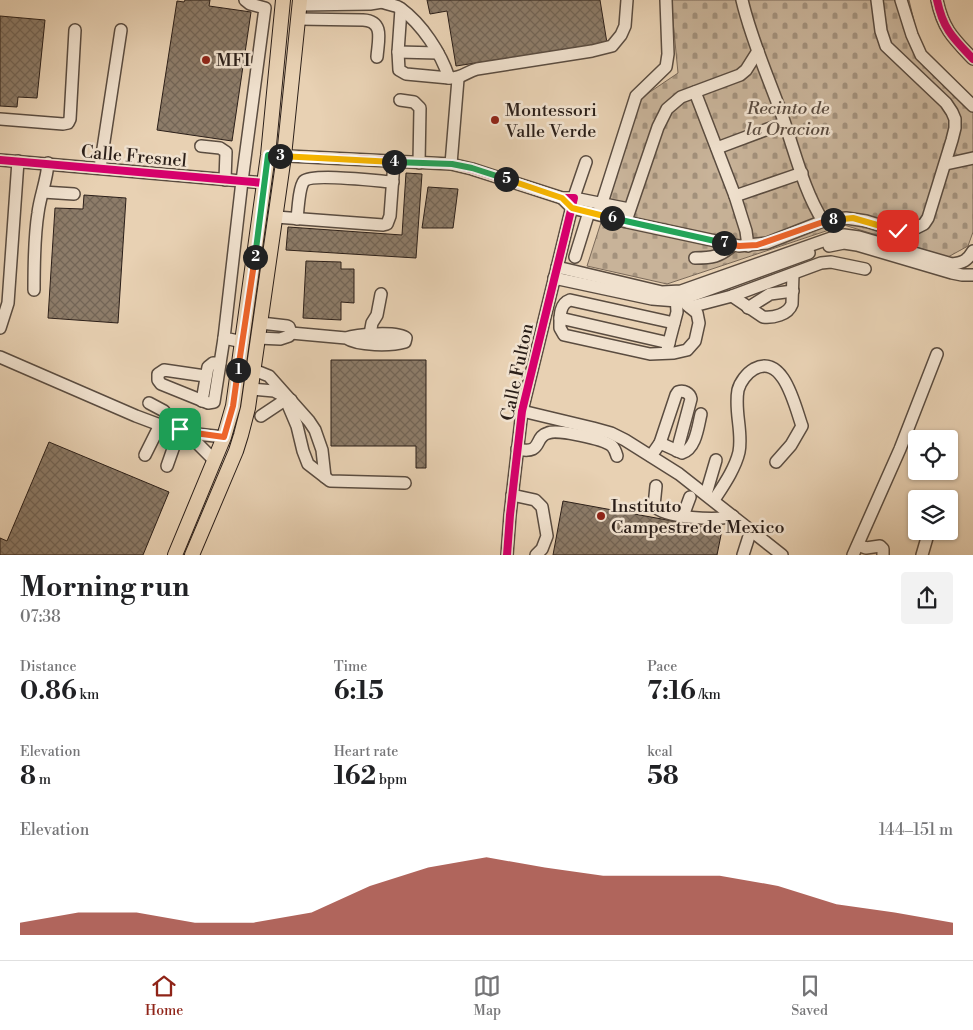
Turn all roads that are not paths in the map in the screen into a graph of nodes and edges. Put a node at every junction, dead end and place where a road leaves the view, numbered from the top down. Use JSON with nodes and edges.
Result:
{"nodes":[{"id":1,"x":245,"y":0,"type":"edge"},
{"id":2,"x":283,"y":0,"type":"edge"},
{"id":3,"x":627,"y":0,"type":"edge"},
{"id":4,"x":666,"y":0,"type":"edge"},
{"id":5,"x":742,"y":0,"type":"edge"},
{"id":6,"x":877,"y":0,"type":"edge"},
{"id":7,"x":901,"y":0,"type":"edge"},
{"id":8,"x":937,"y":0,"type":"edge"},
{"id":9,"x":380,"y":1,"type":"edge"},
{"id":10,"x":266,"y":4,"type":"edge"},
{"id":11,"x":300,"y":8,"type":"edge"},
{"id":12,"x":401,"y":9,"type":"junction"},
{"id":13,"x":76,"y":30,"type":"dead end"},
{"id":14,"x":121,"y":30,"type":"dead end"},
{"id":15,"x":400,"y":30,"type":"junction"},
{"id":16,"x":424,"y":31,"type":"junction"},
{"id":17,"x":758,"y":50,"type":"junction"},
{"id":18,"x":398,"y":52,"type":"junction"},
{"id":19,"x":438,"y":53,"type":"junction"},
{"id":20,"x":377,"y":57,"type":"dead end"},
{"id":21,"x":973,"y":59,"type":"edge"},
{"id":22,"x":454,"y":78,"type":"junction"},
{"id":23,"x":695,"y":92,"type":"junction"},
{"id":24,"x":400,"y":100,"type":"dead end"},
{"id":25,"x":973,"y":106,"type":"edge"},
{"id":26,"x":0,"y":119,"type":"edge"},
{"id":27,"x":784,"y":123,"type":"junction"},
{"id":28,"x":201,"y":146,"type":"dead end"},
{"id":29,"x":717,"y":148,"type":"junction"},
{"id":30,"x":227,"y":155,"type":"junction"},
{"id":31,"x":268,"y":155,"type":"junction"},
{"id":32,"x":284,"y":156,"type":"junction"},
{"id":33,"x":245,"y":157,"type":"junction"},
{"id":34,"x":973,"y":158,"type":"edge"},
{"id":35,"x":0,"y":160,"type":"edge"},
{"id":36,"x":18,"y":161,"type":"junction"},
{"id":37,"x":394,"y":162,"type":"junction"},
{"id":38,"x":586,"y":162,"type":"dead end"},
{"id":39,"x":48,"y":163,"type":"junction"},
{"id":40,"x":419,"y":163,"type":"junction"},
{"id":41,"x":452,"y":164,"type":"junction"},
{"id":42,"x":946,"y":164,"type":"junction"},
{"id":43,"x":100,"y":168,"type":"junction"},
{"id":44,"x":802,"y":173,"type":"junction"},
{"id":45,"x":225,"y":180,"type":"junction"},
{"id":46,"x":242,"y":181,"type":"junction"},
{"id":47,"x":392,"y":182,"type":"junction"},
{"id":48,"x":264,"y":183,"type":"junction"},
{"id":49,"x":42,"y":192,"type":"junction"},
{"id":50,"x":74,"y":194,"type":"dead end"},
{"id":51,"x":735,"y":196,"type":"junction"},
{"id":52,"x":573,"y":203,"type":"junction"},
{"id":53,"x":629,"y":209,"type":"junction"},
{"id":54,"x":596,"y":210,"type":"junction"},
{"id":55,"x":276,"y":217,"type":"junction"},
{"id":56,"x":296,"y":219,"type":"junction"},
{"id":57,"x":627,"y":222,"type":"junction"},
{"id":58,"x":823,"y":222,"type":"junction"},
{"id":59,"x":844,"y":239,"type":"junction"},
{"id":60,"x":733,"y":245,"type":"junction"},
{"id":61,"x":748,"y":246,"type":"junction"},
{"id":62,"x":973,"y":251,"type":"edge"},
{"id":63,"x":255,"y":255,"type":"junction"},
{"id":64,"x":575,"y":257,"type":"dead end"},
{"id":65,"x":694,"y":258,"type":"dead end"},
{"id":66,"x":865,"y":269,"type":"dead end"},
{"id":67,"x":555,"y":273,"type":"junction"},
{"id":68,"x":793,"y":274,"type":"junction"},
{"id":69,"x":973,"y":274,"type":"edge"},
{"id":70,"x":34,"y":290,"type":"dead end"},
{"id":71,"x":794,"y":291,"type":"junction"},
{"id":72,"x":381,"y":294,"type":"dead end"},
{"id":73,"x":249,"y":295,"type":"junction"},
{"id":74,"x":732,"y":296,"type":"junction"},
{"id":75,"x":681,"y":298,"type":"junction"},
{"id":76,"x":264,"y":300,"type":"junction"},
{"id":77,"x":748,"y":308,"type":"junction"},
{"id":78,"x":261,"y":323,"type":"junction"},
{"id":79,"x":674,"y":323,"type":"junction"},
{"id":80,"x":0,"y":328,"type":"edge"},
{"id":81,"x":291,"y":333,"type":"junction"},
{"id":82,"x":370,"y":334,"type":"junction"},
{"id":83,"x":224,"y":338,"type":"junction"},
{"id":84,"x":258,"y":338,"type":"junction"},
{"id":85,"x":346,"y":338,"type":"junction"},
{"id":86,"x":243,"y":342,"type":"junction"},
{"id":87,"x":668,"y":348,"type":"junction"},
{"id":88,"x":937,"y":354,"type":"dead end"},
{"id":89,"x":0,"y":357,"type":"edge"},
{"id":90,"x":220,"y":363,"type":"junction"},
{"id":91,"x":254,"y":370,"type":"junction"},
{"id":92,"x":205,"y":376,"type":"junction"},
{"id":93,"x":251,"y":389,"type":"junction"},
{"id":94,"x":288,"y":400,"type":"junction"},
{"id":95,"x":202,"y":401,"type":"junction"},
{"id":96,"x":149,"y":403,"type":"dead end"},
{"id":97,"x":522,"y":411,"type":"junction"},
{"id":98,"x":702,"y":414,"type":"dead end"},
{"id":99,"x":261,"y":416,"type":"dead end"},
{"id":100,"x":160,"y":424,"type":"junction"},
{"id":101,"x":180,"y":429,"type":"junction"},
{"id":102,"x":224,"y":437,"type":"junction"},
{"id":103,"x":660,"y":443,"type":"junction"},
{"id":104,"x":517,"y":449,"type":"junction"},
{"id":105,"x":677,"y":451,"type":"junction"},
{"id":106,"x":145,"y":455,"type":"dead end"},
{"id":107,"x":617,"y":456,"type":"dead end"},
{"id":108,"x":651,"y":456,"type":"junction"},
{"id":109,"x":716,"y":460,"type":"dead end"},
{"id":110,"x":214,"y":461,"type":"junction"},
{"id":111,"x":776,"y":462,"type":"dead end"},
{"id":112,"x":167,"y":466,"type":"dead end"},
{"id":113,"x":325,"y":477,"type":"junction"},
{"id":114,"x":404,"y":483,"type":"dead end"},
{"id":115,"x":656,"y":486,"type":"dead end"},
{"id":116,"x":512,"y":495,"type":"junction"},
{"id":117,"x":690,"y":497,"type":"dead end"},
{"id":118,"x":710,"y":497,"type":"junction"},
{"id":119,"x":683,"y":516,"type":"junction"},
{"id":120,"x":733,"y":516,"type":"junction"},
{"id":121,"x":188,"y":524,"type":"junction"},
{"id":122,"x":751,"y":530,"type":"junction"},
{"id":123,"x":926,"y":540,"type":"edge"},
{"id":124,"x":856,"y":550,"type":"edge"},
{"id":125,"x":175,"y":555,"type":"edge"},
{"id":126,"x":183,"y":555,"type":"edge"},
{"id":127,"x":192,"y":555,"type":"edge"},
{"id":128,"x":506,"y":555,"type":"edge"},
{"id":129,"x":536,"y":555,"type":"edge"},
{"id":130,"x":743,"y":555,"type":"edge"},
{"id":131,"x":782,"y":555,"type":"edge"},
{"id":132,"x":882,"y":555,"type":"edge"},
{"id":133,"x":922,"y":555,"type":"edge"}],
"edges":[{"from":1,"to":10,"type":"street"},
{"from":2,"to":31,"type":"main road"},
{"from":3,"to":22,"type":"street"},
{"from":4,"to":54,"type":"street"},
{"from":5,"to":17,"type":"street"},
{"from":6,"to":42,"type":"street"},
{"from":7,"to":25,"type":"street"},
{"from":8,"to":21,"type":"street"},
{"from":9,"to":11,"type":"street"},
{"from":9,"to":12,"type":"street"},
{"from":10,"to":33,"type":"street"},
{"from":11,"to":20,"type":"street"},
{"from":11,"to":32,"type":"main road"},
{"from":12,"to":15,"type":"street"},
{"from":12,"to":16,"type":"street"},
{"from":13,"to":26,"type":"street"},
{"from":14,"to":43,"type":"street"},
{"from":15,"to":16,"type":"street"},
{"from":15,"to":18,"type":"street"},
{"from":16,"to":19,"type":"street"},
{"from":17,"to":23,"type":"street"},
{"from":17,"to":27,"type":"street"},
{"from":18,"to":19,"type":"street"},
{"from":18,"to":22,"type":"street"},
{"from":19,"to":22,"type":"street"},
{"from":22,"to":41,"type":"street"},
{"from":23,"to":29,"type":"street"},
{"from":23,"to":53,"type":"street"},
{"from":24,"to":40,"type":"street"},
{"from":27,"to":29,"type":"street"},
{"from":27,"to":44,"type":"street"},
{"from":28,"to":30,"type":"street"},
{"from":29,"to":51,"type":"street"},
{"from":30,"to":33,"type":"street"},
{"from":30,"to":45,"type":"street"},
{"from":31,"to":32,"type":"street"},
{"from":31,"to":48,"type":"main road"},
{"from":32,"to":37,"type":"street"},
{"from":32,"to":55,"type":"main road"},
{"from":33,"to":46,"type":"street"},
{"from":34,"to":42,"type":"street"},
{"from":35,"to":36,"type":"street","name":"Calle Fresnel"},
{"from":36,"to":39,"type":"street","name":"Calle Fresnel"},
{"from":36,"to":80,"type":"street"},
{"from":37,"to":40,"type":"street"},
{"from":37,"to":47,"type":"street"},
{"from":38,"to":52,"type":"street","name":"Calle Fulton"},
{"from":39,"to":43,"type":"street","name":"Calle Fresnel"},
{"from":39,"to":49,"type":"street"},
{"from":40,"to":41,"type":"street"},
{"from":41,"to":52,"type":"street"},
{"from":42,"to":58,"type":"street"},
{"from":43,"to":45,"type":"street","name":"Calle Fresnel"},
{"from":44,"to":51,"type":"street"},
{"from":44,"to":58,"type":"street"},
{"from":45,"to":46,"type":"street","name":"Calle Fresnel"},
{"from":46,"to":48,"type":"street","name":"Calle Fresnel"},
{"from":46,"to":83,"type":"street"},
{"from":47,"to":56,"type":"street"},
{"from":47,"to":56,"type":"street"},
{"from":48,"to":63,"type":"main road"},
{"from":49,"to":50,"type":"street"},
{"from":49,"to":70,"type":"street"},
{"from":51,"to":61,"type":"street"},
{"from":52,"to":54,"type":"street"},
{"from":52,"to":67,"type":"street","name":"Calle Fulton"},
{"from":53,"to":54,"type":"street"},
{"from":53,"to":57,"type":"street"},
{"from":54,"to":57,"type":"street"},
{"from":54,"to":64,"type":"street"},
{"from":55,"to":56,"type":"street"},
{"from":55,"to":76,"type":"main road"},
{"from":57,"to":60,"type":"street"},
{"from":58,"to":61,"type":"street"},
{"from":59,"to":62,"type":"street"},
{"from":59,"to":69,"type":"street"},
{"from":59,"to":75,"type":"street"},
{"from":60,"to":61,"type":"street"},
{"from":60,"to":65,"type":"street"},
{"from":63,"to":73,"type":"main road"},
{"from":63,"to":76,"type":"main road"},
{"from":66,"to":68,"type":"street"},
{"from":67,"to":75,"type":"street"},
{"from":67,"to":97,"type":"street","name":"Calle Fulton"},
{"from":68,"to":71,"type":"street"},
{"from":68,"to":74,"type":"street"},
{"from":71,"to":77,"type":"street"},
{"from":71,"to":77,"type":"street"},
{"from":72,"to":82,"type":"street"},
{"from":73,"to":84,"type":"main road"},
{"from":73,"to":86,"type":"main road"},
{"from":74,"to":75,"type":"street"},
{"from":74,"to":77,"type":"street"},
{"from":75,"to":79,"type":"street"},
{"from":75,"to":87,"type":"street"},
{"from":76,"to":78,"type":"main road"},
{"from":78,"to":81,"type":"street"},
{"from":78,"to":84,"type":"main road"},
{"from":79,"to":87,"type":"street"},
{"from":79,"to":87,"type":"street"},
{"from":81,"to":84,"type":"street"},
{"from":81,"to":85,"type":"street"},
{"from":82,"to":85,"type":"street"},
{"from":82,"to":85,"type":"street"},
{"from":83,"to":86,"type":"street"},
{"from":83,"to":90,"type":"street"},
{"from":84,"to":91,"type":"main road"},
{"from":86,"to":102,"type":"main road"},
{"from":88,"to":124,"type":"street"},
{"from":89,"to":100,"type":"street"},
{"from":90,"to":92,"type":"street"},
{"from":90,"to":95,"type":"street"},
{"from":91,"to":93,"type":"main road"},
{"from":91,"to":94,"type":"street"},
{"from":92,"to":95,"type":"street"},
{"from":92,"to":95,"type":"street"},
{"from":93,"to":94,"type":"street"},
{"from":93,"to":127,"type":"main road"},
{"from":94,"to":99,"type":"street"},
{"from":94,"to":113,"type":"street"},
{"from":94,"to":113,"type":"street"},
{"from":96,"to":101,"type":"street"},
{"from":97,"to":104,"type":"street","name":"Calle Fulton"},
{"from":97,"to":108,"type":"street"},
{"from":98,"to":105,"type":"street"},
{"from":100,"to":101,"type":"street"},
{"from":100,"to":106,"type":"street"},
{"from":101,"to":102,"type":"street"},
{"from":101,"to":110,"type":"street"},
{"from":101,"to":112,"type":"street"},
{"from":102,"to":110,"type":"main road"},
{"from":103,"to":105,"type":"street"},
{"from":103,"to":105,"type":"street"},
{"from":103,"to":108,"type":"street"},
{"from":104,"to":107,"type":"street"},
{"from":104,"to":116,"type":"street","name":"Calle Fulton"},
{"from":108,"to":118,"type":"street"},
{"from":109,"to":118,"type":"street"},
{"from":110,"to":121,"type":"main road"},
{"from":111,"to":118,"type":"street"},
{"from":113,"to":114,"type":"street"},
{"from":115,"to":119,"type":"street"},
{"from":116,"to":128,"type":"street","name":"Calle Fulton"},
{"from":116,"to":129,"type":"street"},
{"from":117,"to":119,"type":"street"},
{"from":118,"to":120,"type":"street"},
{"from":119,"to":120,"type":"street"},
{"from":120,"to":122,"type":"street"},
{"from":121,"to":125,"type":"main road"},
{"from":121,"to":126,"type":"main road"},
{"from":122,"to":130,"type":"street"},
{"from":122,"to":131,"type":"street"},
{"from":123,"to":133,"type":"street"},
{"from":124,"to":132,"type":"street"}]}
